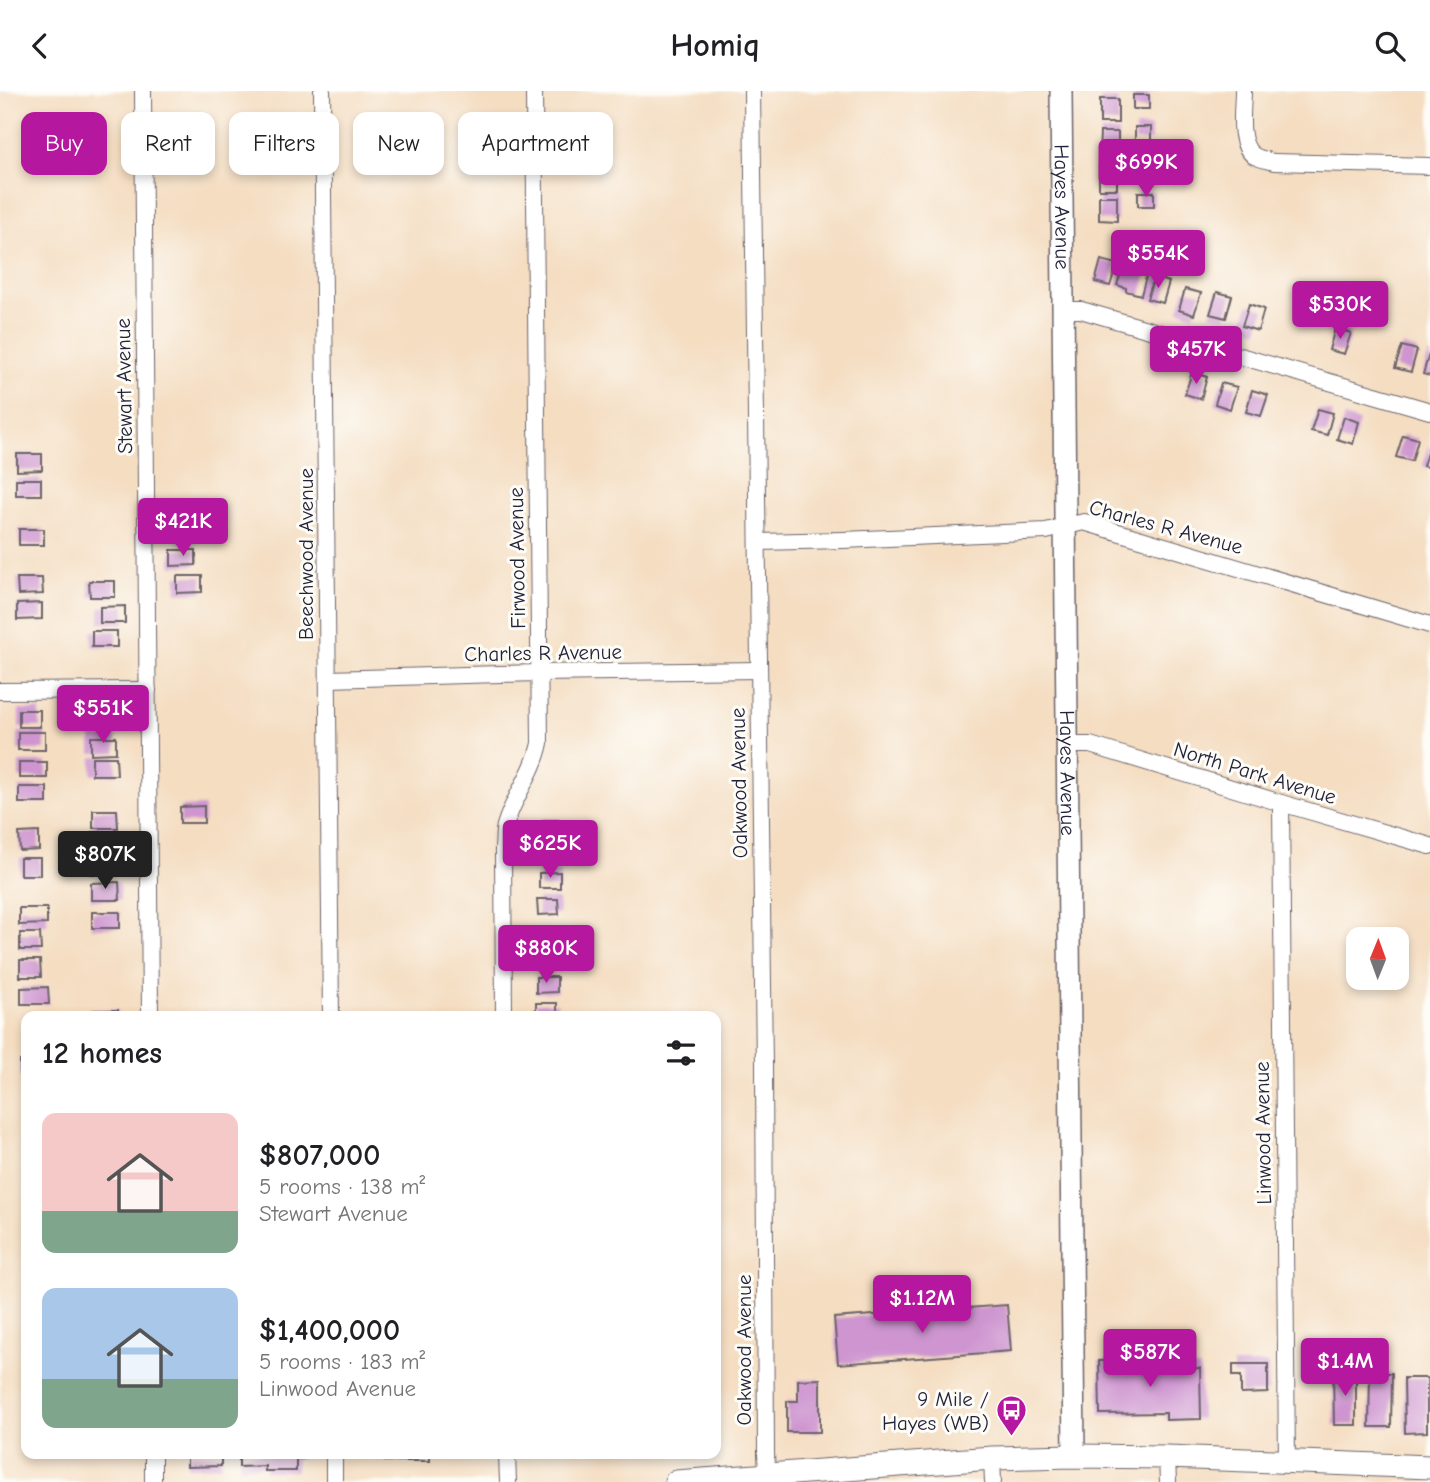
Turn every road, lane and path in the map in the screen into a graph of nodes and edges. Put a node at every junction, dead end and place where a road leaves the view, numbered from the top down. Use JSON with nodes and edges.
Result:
{"nodes":[{"id":1,"x":143,"y":91,"type":"edge"},
{"id":2,"x":322,"y":91,"type":"edge"},
{"id":3,"x":534,"y":91,"type":"edge"},
{"id":4,"x":752,"y":91,"type":"edge"},
{"id":5,"x":1061,"y":91,"type":"edge"},
{"id":6,"x":1243,"y":91,"type":"edge"},
{"id":7,"x":1430,"y":166,"type":"edge"},
{"id":8,"x":1063,"y":310,"type":"junction"},
{"id":9,"x":1430,"y":411,"type":"edge"},
{"id":10,"x":1065,"y":526,"type":"junction"},
{"id":11,"x":758,"y":541,"type":"junction"},
{"id":12,"x":1430,"y":625,"type":"edge"},
{"id":13,"x":759,"y":670,"type":"junction"},
{"id":14,"x":539,"y":673,"type":"junction"},
{"id":15,"x":328,"y":679,"type":"junction"},
{"id":16,"x":148,"y":690,"type":"junction"},
{"id":17,"x":0,"y":691,"type":"edge"},
{"id":18,"x":1068,"y":745,"type":"junction"},
{"id":19,"x":1281,"y":803,"type":"junction"},
{"id":20,"x":1430,"y":846,"type":"edge"},
{"id":21,"x":150,"y":1011,"type":"edge"},
{"id":22,"x":331,"y":1011,"type":"edge"},
{"id":23,"x":504,"y":1011,"type":"edge"},
{"id":24,"x":1074,"y":1456,"type":"junction"},
{"id":25,"x":1167,"y":1457,"type":"junction"},
{"id":26,"x":992,"y":1458,"type":"junction"},
{"id":27,"x":153,"y":1459,"type":"edge"},
{"id":28,"x":334,"y":1459,"type":"edge"},
{"id":29,"x":508,"y":1459,"type":"edge"},
{"id":30,"x":1287,"y":1462,"type":"junction"},
{"id":31,"x":1430,"y":1467,"type":"edge"},
{"id":32,"x":1342,"y":1473,"type":"edge"},
{"id":33,"x":767,"y":1474,"type":"junction"},
{"id":34,"x":153,"y":1482,"type":"edge"},
{"id":35,"x":334,"y":1482,"type":"edge"},
{"id":36,"x":508,"y":1482,"type":"edge"},
{"id":37,"x":676,"y":1482,"type":"edge"},
{"id":38,"x":993,"y":1482,"type":"edge"},
{"id":39,"x":1168,"y":1482,"type":"edge"}],
"edges":[{"from":1,"to":16,"type":"street","name":"Stewart Avenue"},
{"from":2,"to":15,"type":"street","name":"Beechwood Avenue"},
{"from":3,"to":14,"type":"street","name":"Firwood Avenue"},
{"from":4,"to":11,"type":"street","name":"Oakwood Avenue"},
{"from":5,"to":8,"type":"street","name":"Hayes Avenue"},
{"from":6,"to":7,"type":"street"},
{"from":8,"to":9,"type":"street"},
{"from":8,"to":10,"type":"street","name":"Hayes Avenue"},
{"from":10,"to":11,"type":"street","name":"Charles R Avenue"},
{"from":10,"to":12,"type":"street","name":"Charles R Avenue"},
{"from":10,"to":18,"type":"street","name":"Hayes Avenue"},
{"from":11,"to":13,"type":"street","name":"Oakwood Avenue"},
{"from":13,"to":14,"type":"street","name":"Charles R Avenue"},
{"from":13,"to":33,"type":"street","name":"Oakwood Avenue"},
{"from":14,"to":15,"type":"street","name":"Charles R Avenue"},
{"from":14,"to":23,"type":"street","name":"Firwood Avenue"},
{"from":15,"to":22,"type":"street","name":"Beechwood Avenue"},
{"from":16,"to":17,"type":"street"},
{"from":16,"to":21,"type":"street","name":"Stewart Avenue"},
{"from":18,"to":19,"type":"street","name":"North Park Avenue"},
{"from":18,"to":24,"type":"street","name":"Hayes Avenue"},
{"from":19,"to":20,"type":"street","name":"North Park Avenue"},
{"from":19,"to":30,"type":"street","name":"Linwood Avenue"},
{"from":24,"to":25,"type":"main road"},
{"from":24,"to":26,"type":"main road"},
{"from":25,"to":30,"type":"main road"},
{"from":25,"to":39,"type":"street"},
{"from":26,"to":33,"type":"main road"},
{"from":26,"to":38,"type":"street"},
{"from":27,"to":34,"type":"street"},
{"from":28,"to":35,"type":"street"},
{"from":29,"to":36,"type":"street"},
{"from":30,"to":32,"type":"main road"},
{"from":31,"to":32,"type":"main road"},
{"from":33,"to":37,"type":"main road"}]}
